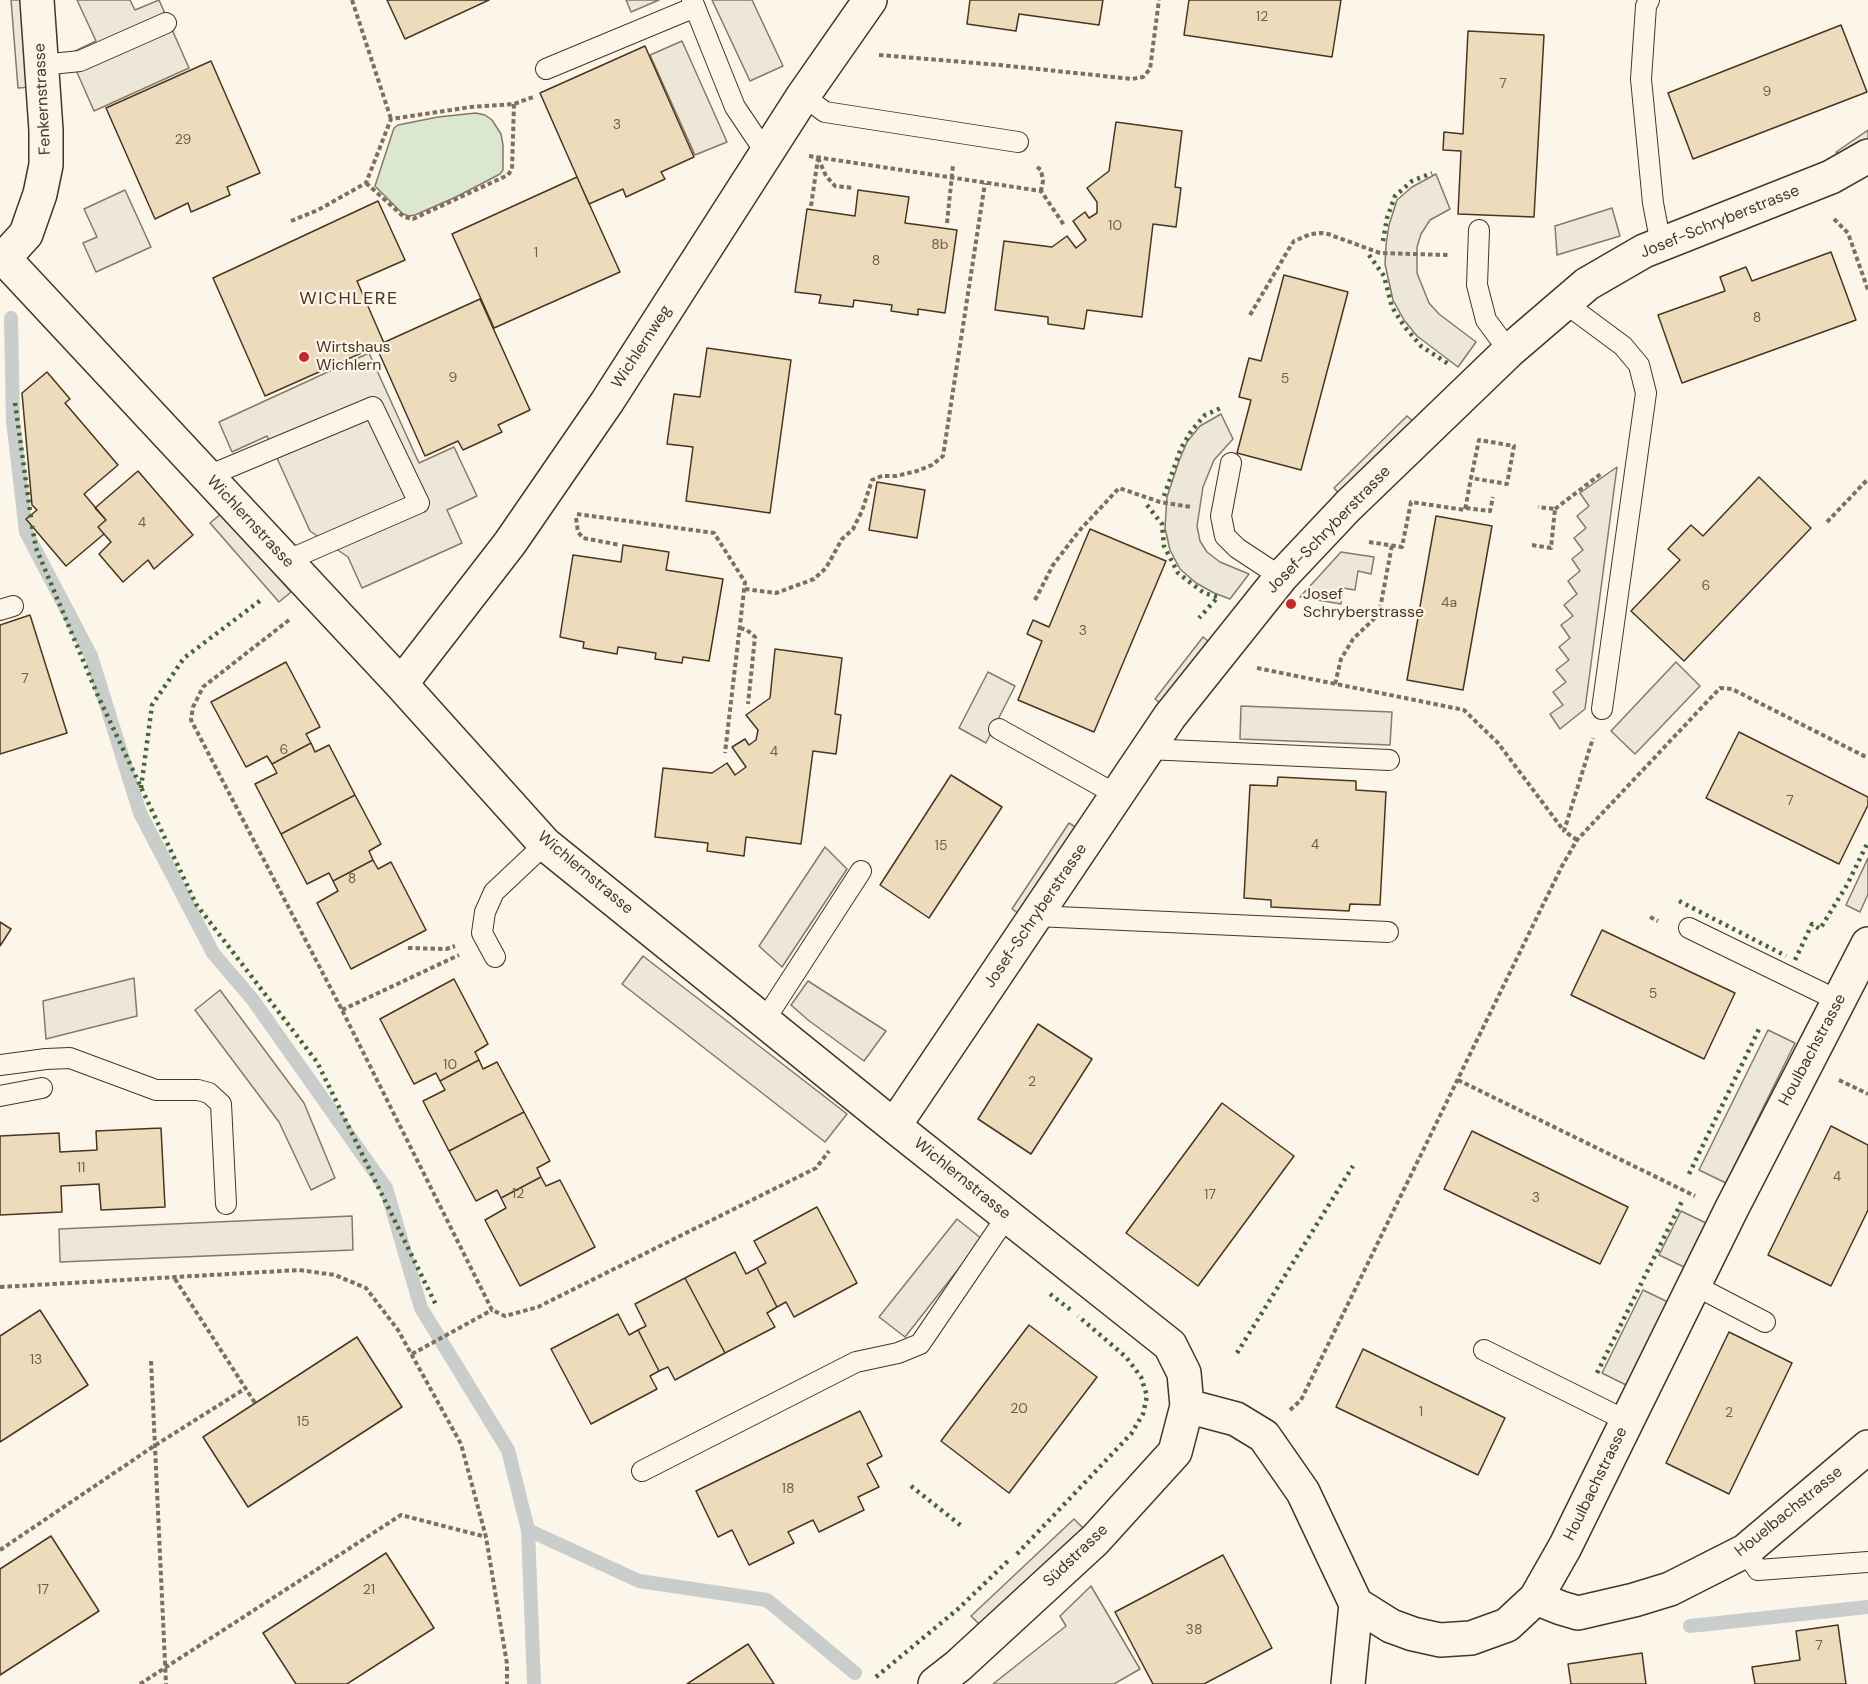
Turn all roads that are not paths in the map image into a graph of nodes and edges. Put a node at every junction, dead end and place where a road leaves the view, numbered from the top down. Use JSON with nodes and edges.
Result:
{"nodes":[{"id":1,"x":37,"y":0,"type":"edge"},
{"id":2,"x":870,"y":0,"type":"edge"},
{"id":3,"x":1649,"y":0,"type":"edge"},
{"id":4,"x":694,"y":3,"type":"edge"},
{"id":5,"x":166,"y":22,"type":"dead end"},
{"id":6,"x":42,"y":65,"type":"junction"},
{"id":7,"x":546,"y":69,"type":"road end"},
{"id":8,"x":803,"y":96,"type":"junction"},
{"id":9,"x":1018,"y":142,"type":"dead end"},
{"id":10,"x":766,"y":153,"type":"junction"},
{"id":11,"x":1868,"y":156,"type":"edge"},
{"id":12,"x":1479,"y":230,"type":"dead end"},
{"id":13,"x":1661,"y":245,"type":"junction"},
{"id":14,"x":2,"y":256,"type":"edge"},
{"id":15,"x":1564,"y":303,"type":"junction"},
{"id":16,"x":1509,"y":351,"type":"junction"},
{"id":17,"x":1231,"y":463,"type":"dead end"},
{"id":18,"x":208,"y":476,"type":"junction"},
{"id":19,"x":286,"y":561,"type":"junction"},
{"id":20,"x":1281,"y":577,"type":"junction"},
{"id":21,"x":401,"y":684,"type":"junction"},
{"id":22,"x":1602,"y":709,"type":"road end"},
{"id":23,"x":999,"y":729,"type":"dead end"},
{"id":24,"x":1147,"y":749,"type":"junction"},
{"id":25,"x":1389,"y":760,"type":"dead end"},
{"id":26,"x":1117,"y":795,"type":"junction"},
{"id":27,"x":546,"y":844,"type":"junction"},
{"id":28,"x":861,"y":871,"type":"dead end"},
{"id":29,"x":1036,"y":916,"type":"junction"},
{"id":30,"x":1689,"y":928,"type":"dead end"},
{"id":31,"x":1388,"y":932,"type":"dead end"},
{"id":32,"x":1868,"y":944,"type":"edge"},
{"id":33,"x":495,"y":957,"type":"dead end"},
{"id":34,"x":1839,"y":1001,"type":"junction"},
{"id":35,"x":764,"y":1021,"type":"junction"},
{"id":36,"x":0,"y":1065,"type":"edge"},
{"id":37,"x":42,"y":1088,"type":"dead end"},
{"id":38,"x":0,"y":1096,"type":"edge"},
{"id":39,"x":894,"y":1126,"type":"junction"},
{"id":40,"x":226,"y":1204,"type":"dead end"},
{"id":41,"x":1007,"y":1216,"type":"junction"},
{"id":42,"x":1694,"y":1285,"type":"junction"},
{"id":43,"x":1765,"y":1322,"type":"dead end"},
{"id":44,"x":1484,"y":1350,"type":"dead end"},
{"id":45,"x":1187,"y":1406,"type":"junction"},
{"id":46,"x":1627,"y":1421,"type":"junction"},
{"id":47,"x":1868,"y":1447,"type":"edge"},
{"id":48,"x":642,"y":1471,"type":"dead end"},
{"id":49,"x":1745,"y":1551,"type":"junction"},
{"id":50,"x":1868,"y":1562,"type":"edge"},
{"id":51,"x":1536,"y":1598,"type":"junction"},
{"id":52,"x":1356,"y":1604,"type":"junction"},
{"id":53,"x":935,"y":1684,"type":"edge"},
{"id":54,"x":1348,"y":1684,"type":"edge"}],
"edges":[{"from":1,"to":6,"type":"street","name":"Fenkernstrasse"},
{"from":2,"to":8,"type":"street","name":"Wichlernweg"},
{"from":3,"to":13,"type":"lane"},
{"from":4,"to":7,"type":"lane"},
{"from":4,"to":10,"type":"lane"},
{"from":5,"to":6,"type":"lane"},
{"from":6,"to":14,"type":"street","name":"Fenkernstrasse"},
{"from":8,"to":9,"type":"lane"},
{"from":8,"to":10,"type":"street","name":"Wichlernweg"},
{"from":10,"to":21,"type":"street","name":"Wichlernweg"},
{"from":11,"to":13,"type":"street","name":"Josef-Schryberstrasse"},
{"from":12,"to":16,"type":"lane"},
{"from":13,"to":15,"type":"street","name":"Josef-Schryberstrasse"},
{"from":14,"to":18,"type":"street","name":"Wichlernstrasse"},
{"from":15,"to":16,"type":"street","name":"Josef-Schryberstrasse"},
{"from":15,"to":22,"type":"lane"},
{"from":16,"to":20,"type":"street","name":"Josef-Schryberstrasse"},
{"from":17,"to":20,"type":"lane"},
{"from":18,"to":19,"type":"street","name":"Wichlernstrasse"},
{"from":18,"to":19,"type":"lane"},
{"from":19,"to":21,"type":"street","name":"Wichlernstrasse"},
{"from":20,"to":24,"type":"street","name":"Josef-Schryberstrasse"},
{"from":21,"to":27,"type":"street","name":"Wichlernstrasse"},
{"from":23,"to":26,"type":"lane"},
{"from":24,"to":25,"type":"lane"},
{"from":24,"to":26,"type":"street","name":"Josef-Schryberstrasse"},
{"from":26,"to":29,"type":"street","name":"Josef-Schryberstrasse"},
{"from":27,"to":33,"type":"lane"},
{"from":27,"to":35,"type":"street","name":"Wichlernstrasse"},
{"from":28,"to":35,"type":"lane"},
{"from":29,"to":31,"type":"lane"},
{"from":29,"to":39,"type":"street","name":"Josef-Schryberstrasse"},
{"from":30,"to":34,"type":"lane"},
{"from":32,"to":34,"type":"street","name":"Houlbachstrasse"},
{"from":34,"to":42,"type":"street","name":"Houlbachstrasse"},
{"from":35,"to":39,"type":"street","name":"Wichlernstrasse"},
{"from":36,"to":40,"type":"lane"},
{"from":37,"to":38,"type":"lane"},
{"from":39,"to":41,"type":"street","name":"Wichlernstrasse"},
{"from":41,"to":45,"type":"street","name":"Wichlernstrasse"},
{"from":41,"to":48,"type":"lane"},
{"from":42,"to":43,"type":"lane"},
{"from":42,"to":46,"type":"street","name":"Houlbachstrasse"},
{"from":44,"to":46,"type":"lane"},
{"from":45,"to":52,"type":"street"},
{"from":45,"to":53,"type":"street","name":"Südstrasse"},
{"from":46,"to":51,"type":"street","name":"Houlbachstrasse"},
{"from":47,"to":49,"type":"street","name":"Houelbachstrasse"},
{"from":49,"to":50,"type":"lane"},
{"from":49,"to":51,"type":"street","name":"Houelbachstrasse"},
{"from":51,"to":52,"type":"street","name":"Houlbachstrasse"},
{"from":52,"to":54,"type":"street"}]}
